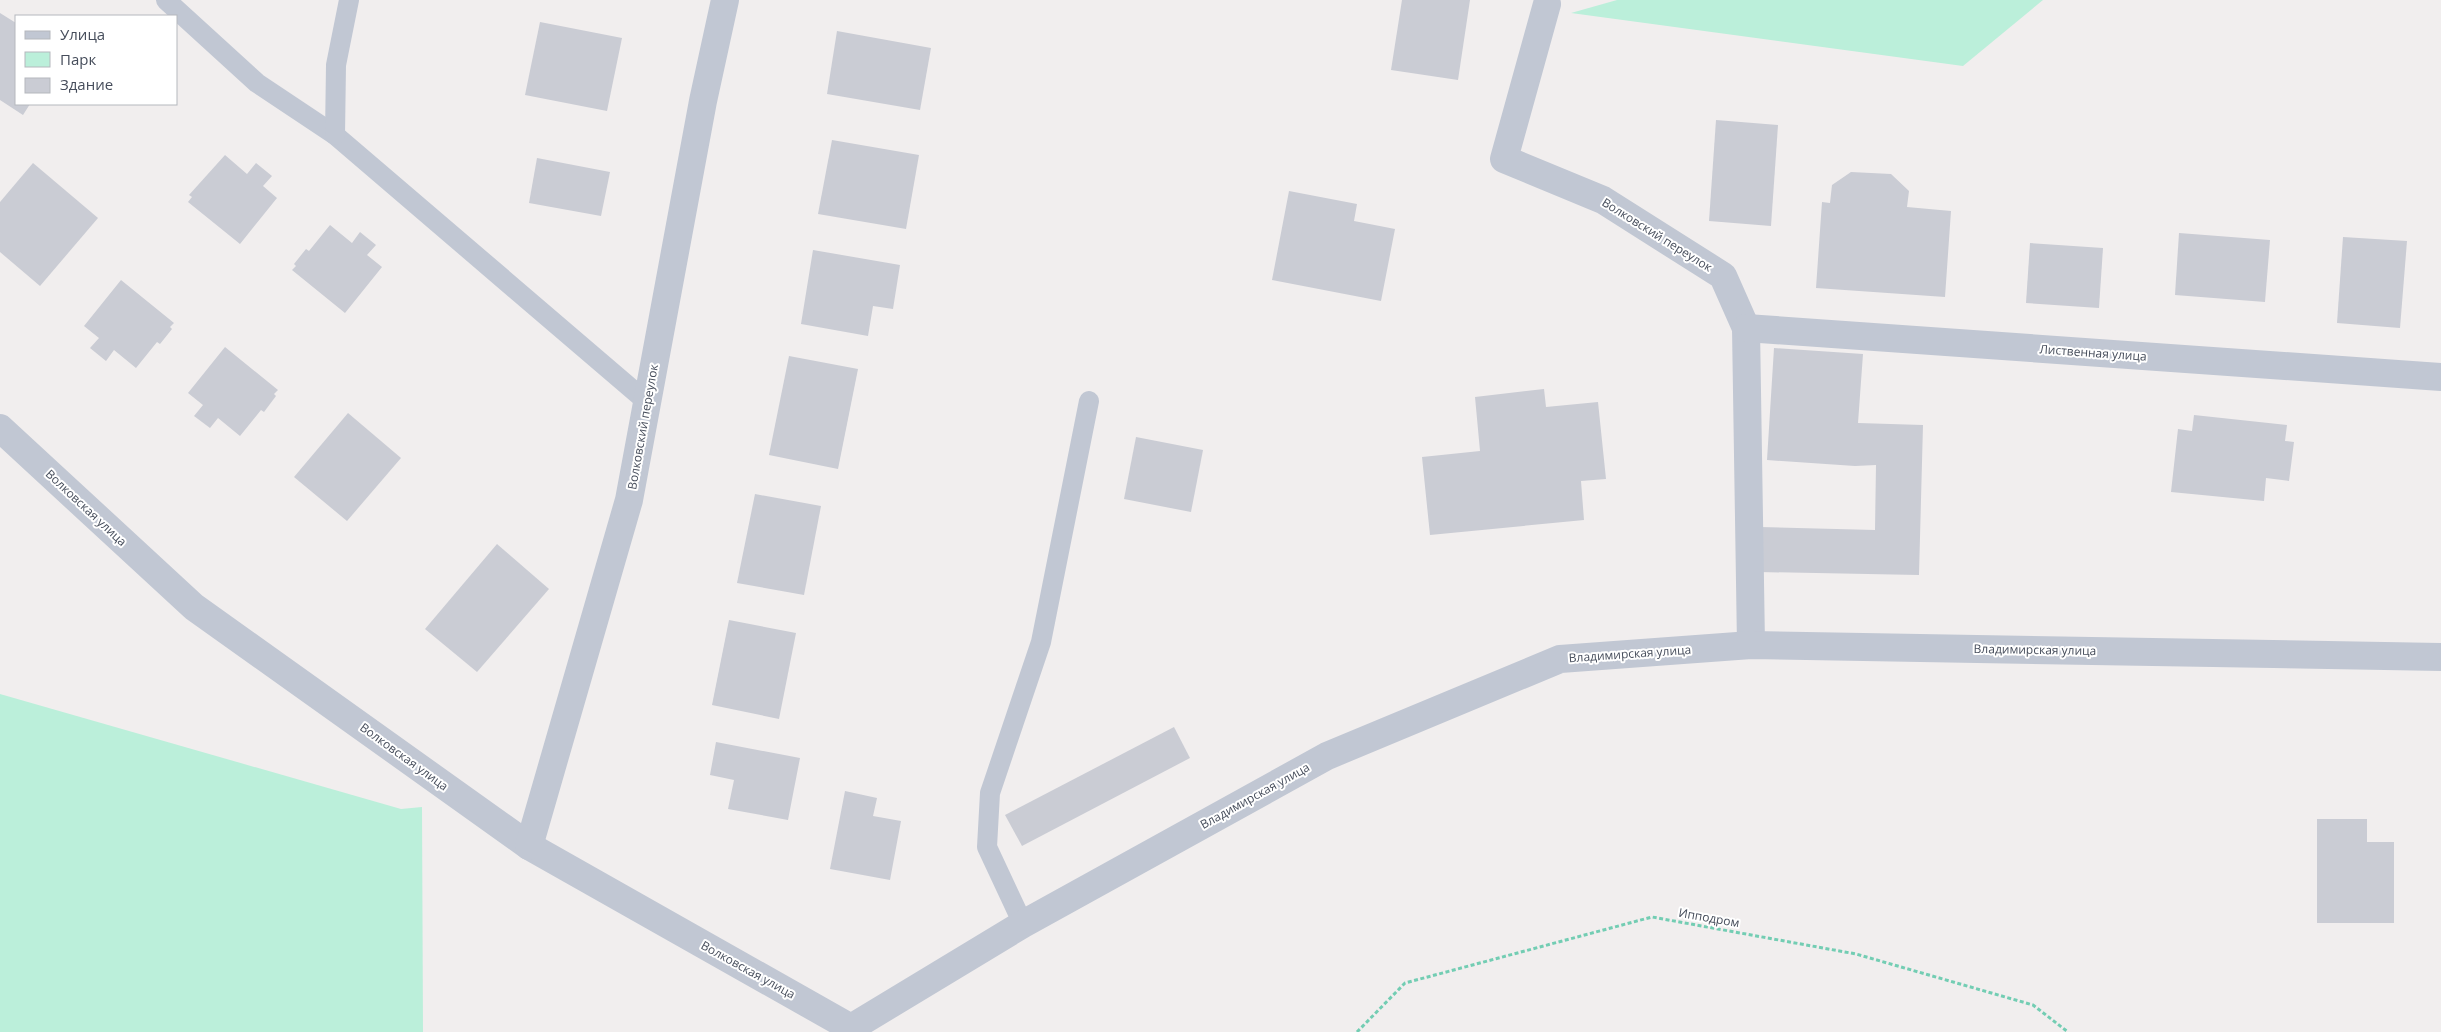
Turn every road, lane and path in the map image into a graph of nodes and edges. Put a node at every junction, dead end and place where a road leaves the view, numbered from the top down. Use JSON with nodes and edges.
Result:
{"nodes":[{"id":1,"x":166,"y":0,"type":"edge"},
{"id":2,"x":349,"y":0,"type":"edge"},
{"id":3,"x":725,"y":0,"type":"edge"},
{"id":4,"x":1547,"y":4,"type":"dead end"},
{"id":5,"x":336,"y":135,"type":"junction"},
{"id":6,"x":1746,"y":328,"type":"junction"},
{"id":7,"x":2441,"y":377,"type":"edge"},
{"id":8,"x":1088,"y":401,"type":"dead end"},
{"id":9,"x":647,"y":402,"type":"junction"},
{"id":10,"x":0,"y":428,"type":"edge"},
{"id":11,"x":1751,"y":645,"type":"junction"},
{"id":12,"x":2441,"y":657,"type":"edge"},
{"id":13,"x":529,"y":846,"type":"junction"},
{"id":14,"x":1023,"y":924,"type":"junction"},
{"id":15,"x":851,"y":1030,"type":"edge"},
{"id":16,"x":1357,"y":1032,"type":"edge"},
{"id":17,"x":2068,"y":1032,"type":"edge"}],
"edges":[{"from":1,"to":5,"type":"lane"},
{"from":2,"to":5,"type":"lane"},
{"from":3,"to":9,"type":"street","name":"Волковский переулок"},
{"from":4,"to":6,"type":"street","name":"Волковский переулок"},
{"from":5,"to":9,"type":"lane"},
{"from":6,"to":7,"type":"street","name":"Лиственная улица"},
{"from":6,"to":11,"type":"street","name":"Волковский переулок"},
{"from":8,"to":14,"type":"lane"},
{"from":9,"to":13,"type":"street","name":"Волковский переулок"},
{"from":10,"to":13,"type":"street","name":"Волковская улица"},
{"from":11,"to":12,"type":"street","name":"Владимирская улица"},
{"from":11,"to":14,"type":"street","name":"Владимирская улица"},
{"from":13,"to":15,"type":"street","name":"Волковская улица"},
{"from":14,"to":15,"type":"street","name":"Владимирская улица"},
{"from":16,"to":17,"type":"path","name":"Ипподром"}]}
